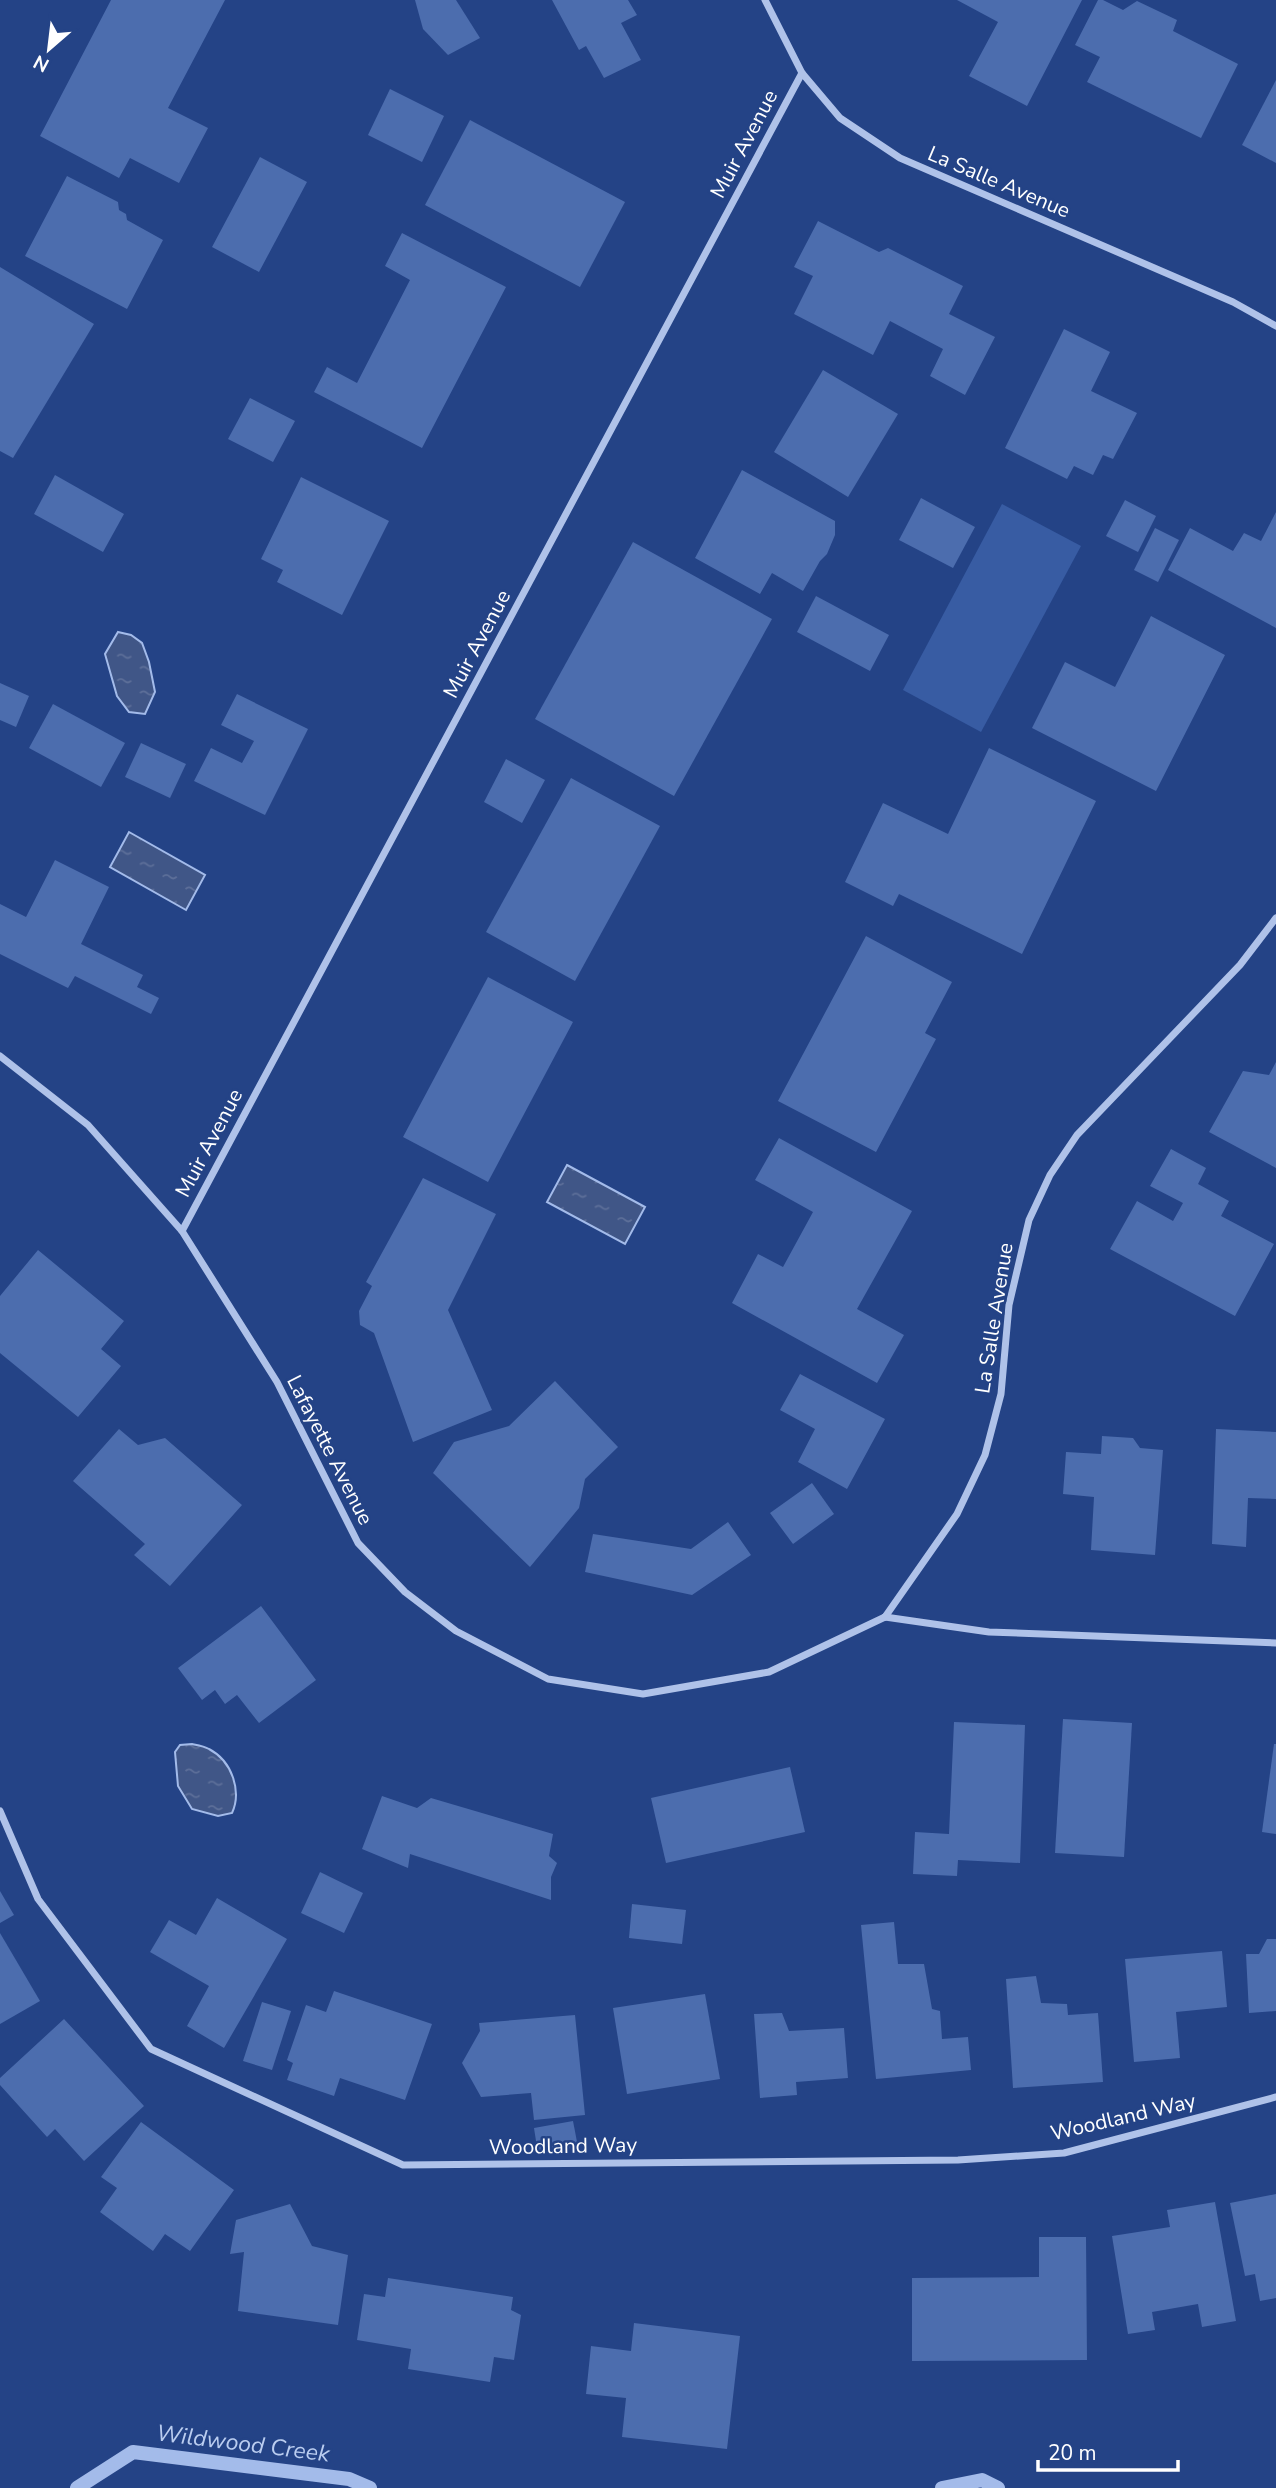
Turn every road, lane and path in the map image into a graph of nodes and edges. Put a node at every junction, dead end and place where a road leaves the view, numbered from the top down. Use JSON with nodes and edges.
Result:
{"nodes":[{"id":1,"x":765,"y":0,"type":"edge"},
{"id":2,"x":802,"y":73,"type":"junction"},
{"id":3,"x":1276,"y":326,"type":"edge"},
{"id":4,"x":1276,"y":918,"type":"edge"},
{"id":5,"x":0,"y":1056,"type":"edge"},
{"id":6,"x":182,"y":1231,"type":"junction"},
{"id":7,"x":885,"y":1617,"type":"junction"},
{"id":8,"x":1276,"y":1643,"type":"edge"},
{"id":9,"x":0,"y":1811,"type":"edge"},
{"id":10,"x":1276,"y":2097,"type":"edge"}],
"edges":[{"from":1,"to":2,"type":"street","name":"La Salle Avenue"},
{"from":2,"to":3,"type":"street","name":"La Salle Avenue"},
{"from":2,"to":6,"type":"street","name":"Muir Avenue"},
{"from":4,"to":7,"type":"street","name":"La Salle Avenue"},
{"from":5,"to":6,"type":"street","name":"Lafayette Avenue"},
{"from":6,"to":7,"type":"street","name":"Lafayette Avenue"},
{"from":7,"to":8,"type":"street"},
{"from":9,"to":10,"type":"street","name":"Woodland Way"}]}
